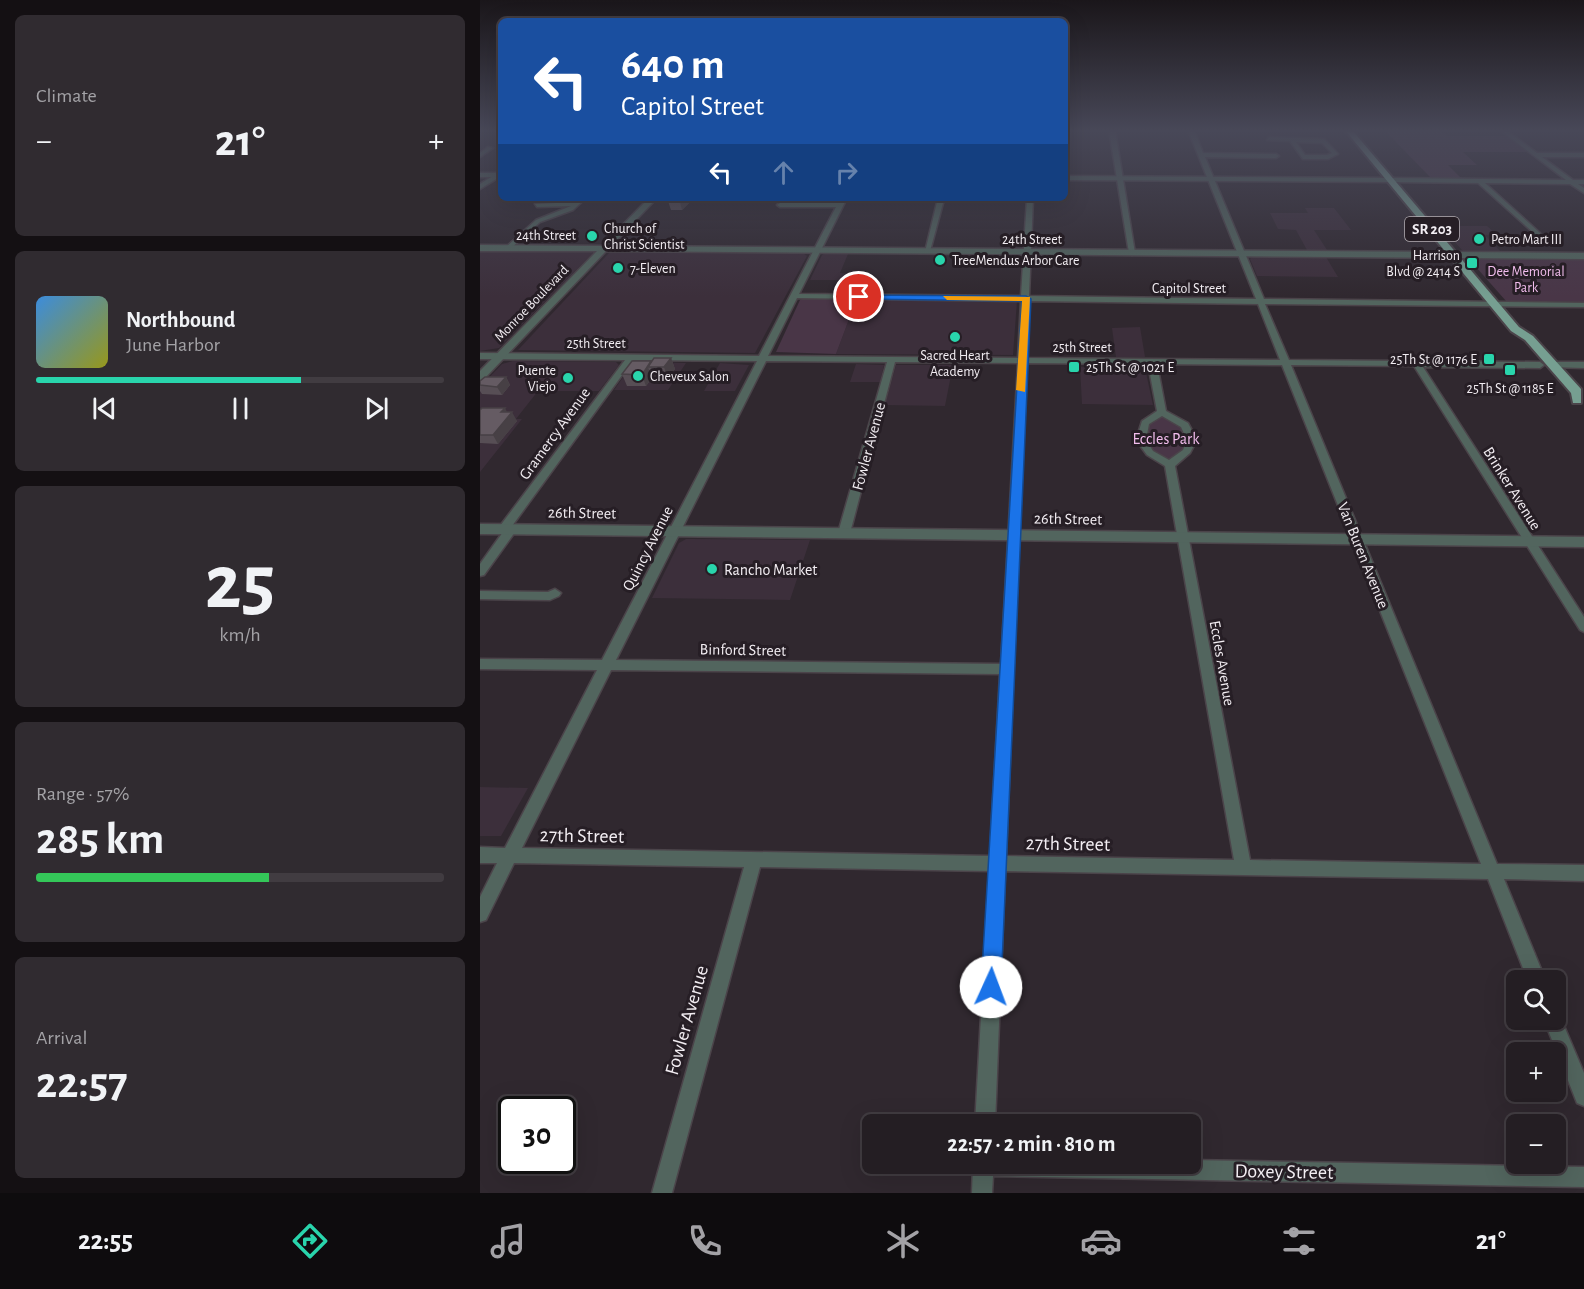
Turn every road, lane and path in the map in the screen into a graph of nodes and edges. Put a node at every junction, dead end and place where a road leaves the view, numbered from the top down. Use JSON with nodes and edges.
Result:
{"nodes":[{"id":1,"x":1121,"y":186,"type":"edge"},
{"id":2,"x":1213,"y":186,"type":"edge"},
{"id":3,"x":1397,"y":186,"type":"edge"},
{"id":4,"x":1485,"y":186,"type":"edge"},
{"id":5,"x":579,"y":201,"type":"edge"},
{"id":6,"x":650,"y":201,"type":"edge"},
{"id":7,"x":941,"y":201,"type":"edge"},
{"id":8,"x":1030,"y":201,"type":"edge"},
{"id":9,"x":842,"y":202,"type":"edge"},
{"id":10,"x":575,"y":204,"type":"junction"},
{"id":11,"x":537,"y":205,"type":"dead end"},
{"id":12,"x":780,"y":205,"type":"dead end"},
{"id":13,"x":1538,"y":234,"type":"dead end"},
{"id":14,"x":480,"y":248,"type":"edge"},
{"id":15,"x":508,"y":248,"type":"junction"},
{"id":16,"x":604,"y":249,"type":"junction"},
{"id":17,"x":818,"y":250,"type":"junction"},
{"id":18,"x":927,"y":251,"type":"junction"},
{"id":19,"x":1029,"y":252,"type":"junction"},
{"id":20,"x":1132,"y":253,"type":"junction"},
{"id":21,"x":1241,"y":254,"type":"junction"},
{"id":22,"x":1454,"y":255,"type":"junction"},
{"id":23,"x":1584,"y":256,"type":"edge"},
{"id":24,"x":794,"y":296,"type":"junction"},
{"id":25,"x":1026,"y":299,"type":"junction"},
{"id":26,"x":1259,"y":302,"type":"junction"},
{"id":27,"x":1495,"y":304,"type":"junction"},
{"id":28,"x":1584,"y":305,"type":"edge"},
{"id":29,"x":480,"y":356,"type":"edge"},
{"id":30,"x":500,"y":356,"type":"junction"},
{"id":31,"x":631,"y":357,"type":"junction"},
{"id":32,"x":763,"y":358,"type":"junction"},
{"id":33,"x":892,"y":359,"type":"junction"},
{"id":34,"x":1023,"y":360,"type":"junction"},
{"id":35,"x":1152,"y":362,"type":"junction"},
{"id":36,"x":1286,"y":363,"type":"junction"},
{"id":37,"x":1417,"y":364,"type":"junction"},
{"id":38,"x":1547,"y":365,"type":"junction"},
{"id":39,"x":1584,"y":365,"type":"edge"},
{"id":40,"x":480,"y":377,"type":"edge"},
{"id":41,"x":1580,"y":404,"type":"edge"},
{"id":42,"x":1162,"y":412,"type":"junction"},
{"id":43,"x":1170,"y":465,"type":"junction"},
{"id":44,"x":480,"y":529,"type":"edge"},
{"id":45,"x":508,"y":529,"type":"junction"},
{"id":46,"x":674,"y":531,"type":"junction"},
{"id":47,"x":844,"y":533,"type":"junction"},
{"id":48,"x":1013,"y":535,"type":"junction"},
{"id":49,"x":1183,"y":537,"type":"junction"},
{"id":50,"x":1357,"y":539,"type":"junction"},
{"id":51,"x":1529,"y":541,"type":"junction"},
{"id":52,"x":1584,"y":542,"type":"edge"},
{"id":53,"x":480,"y":572,"type":"edge"},
{"id":54,"x":555,"y":593,"type":"dead end"},
{"id":55,"x":480,"y":595,"type":"edge"},
{"id":56,"x":1584,"y":627,"type":"edge"},
{"id":57,"x":480,"y":664,"type":"edge"},
{"id":58,"x":607,"y":665,"type":"junction"},
{"id":59,"x":1006,"y":669,"type":"junction"},
{"id":60,"x":480,"y":855,"type":"edge"},
{"id":61,"x":510,"y":855,"type":"junction"},
{"id":62,"x":754,"y":859,"type":"junction"},
{"id":63,"x":996,"y":863,"type":"junction"},
{"id":64,"x":1243,"y":867,"type":"junction"},
{"id":65,"x":1493,"y":872,"type":"junction"},
{"id":66,"x":1584,"y":873,"type":"edge"},
{"id":67,"x":480,"y":914,"type":"edge"},
{"id":68,"x":1533,"y":970,"type":"edge"},
{"id":69,"x":1557,"y":1030,"type":"edge"},
{"id":70,"x":1584,"y":1096,"type":"edge"},
{"id":71,"x":985,"y":1114,"type":"edge"},
{"id":72,"x":1201,"y":1169,"type":"edge"},
{"id":73,"x":983,"y":1174,"type":"edge"},
{"id":74,"x":1584,"y":1177,"type":"edge"},
{"id":75,"x":662,"y":1193,"type":"edge"},
{"id":76,"x":982,"y":1193,"type":"edge"}],
"edges":[{"from":1,"to":20,"type":"street"},
{"from":2,"to":21,"type":"street","name":"Van Buren Avenue"},
{"from":3,"to":22,"type":"main road","number":"SR 203"},
{"from":4,"to":13,"type":"street"},
{"from":5,"to":10,"type":"street"},
{"from":6,"to":16,"type":"street","name":"Monroe Boulevard"},
{"from":7,"to":18,"type":"street"},
{"from":8,"to":19,"type":"street"},
{"from":9,"to":12,"type":"street"},
{"from":9,"to":17,"type":"street","name":"Quincy Avenue"},
{"from":10,"to":11,"type":"street"},
{"from":10,"to":15,"type":"street"},
{"from":14,"to":15,"type":"street","name":"24th Street"},
{"from":15,"to":16,"type":"street","name":"24th Street"},
{"from":16,"to":17,"type":"street","name":"24th Street"},
{"from":16,"to":30,"type":"street","name":"Monroe Boulevard"},
{"from":17,"to":18,"type":"street","name":"24th Street"},
{"from":17,"to":24,"type":"street","name":"Quincy Avenue"},
{"from":18,"to":19,"type":"street","name":"24th Street"},
{"from":19,"to":20,"type":"street","name":"24th Street"},
{"from":19,"to":25,"type":"street"},
{"from":20,"to":21,"type":"street","name":"24th Street"},
{"from":21,"to":22,"type":"street","name":"24th Street"},
{"from":21,"to":26,"type":"street","name":"Van Buren Avenue"},
{"from":22,"to":23,"type":"street","name":"24th Street"},
{"from":22,"to":27,"type":"main road","number":"SR 203"},
{"from":24,"to":25,"type":"street","name":"Capitol Street"},
{"from":24,"to":32,"type":"street","name":"Quincy Avenue"},
{"from":25,"to":26,"type":"street","name":"Capitol Street"},
{"from":25,"to":34,"type":"street"},
{"from":26,"to":27,"type":"street","name":"Capitol Street"},
{"from":26,"to":36,"type":"street","name":"Van Buren Avenue"},
{"from":27,"to":28,"type":"street","name":"Capitol Street"},
{"from":27,"to":38,"type":"main road","number":"SR 203"},
{"from":29,"to":30,"type":"street","name":"25th Street"},
{"from":30,"to":31,"type":"street","name":"25th Street"},
{"from":30,"to":40,"type":"street","name":"Monroe Boulevard"},
{"from":31,"to":32,"type":"street","name":"25th Street"},
{"from":31,"to":45,"type":"street","name":"Gramercy Avenue"},
{"from":32,"to":33,"type":"street","name":"25th Street"},
{"from":32,"to":46,"type":"street","name":"Quincy Avenue"},
{"from":33,"to":34,"type":"street","name":"25th Street"},
{"from":33,"to":47,"type":"street","name":"Fowler Avenue"},
{"from":34,"to":35,"type":"street","name":"25th Street"},
{"from":34,"to":48,"type":"street"},
{"from":35,"to":36,"type":"street","name":"25th Street"},
{"from":35,"to":42,"type":"street"},
{"from":36,"to":37,"type":"street","name":"25th Street"},
{"from":36,"to":50,"type":"street","name":"Van Buren Avenue"},
{"from":37,"to":38,"type":"street","name":"25th Street"},
{"from":37,"to":51,"type":"street","name":"Brinker Avenue"},
{"from":38,"to":39,"type":"street","name":"25th Street"},
{"from":38,"to":41,"type":"main road"},
{"from":42,"to":43,"type":"street"},
{"from":42,"to":43,"type":"street"},
{"from":43,"to":49,"type":"street","name":"Eccles Avenue"},
{"from":44,"to":45,"type":"street","name":"26th Street"},
{"from":45,"to":46,"type":"street","name":"26th Street"},
{"from":45,"to":53,"type":"street","name":"Gramercy Avenue"},
{"from":46,"to":47,"type":"street","name":"26th Street"},
{"from":46,"to":58,"type":"street","name":"Quincy Avenue"},
{"from":47,"to":48,"type":"street","name":"26th Street"},
{"from":48,"to":49,"type":"street","name":"26th Street"},
{"from":48,"to":59,"type":"street"},
{"from":49,"to":50,"type":"street","name":"26th Street"},
{"from":49,"to":64,"type":"street","name":"Eccles Avenue"},
{"from":50,"to":51,"type":"street","name":"26th Street"},
{"from":50,"to":65,"type":"street","name":"Van Buren Avenue"},
{"from":51,"to":52,"type":"street","name":"26th Street"},
{"from":51,"to":56,"type":"street","name":"Brinker Avenue"},
{"from":54,"to":55,"type":"street"},
{"from":57,"to":58,"type":"street","name":"Binford Street"},
{"from":58,"to":59,"type":"street","name":"Binford Street"},
{"from":58,"to":61,"type":"street","name":"Quincy Avenue"},
{"from":59,"to":63,"type":"street"},
{"from":60,"to":61,"type":"street","name":"27th Street"},
{"from":61,"to":62,"type":"street","name":"27th Street"},
{"from":61,"to":67,"type":"street","name":"Quincy Avenue"},
{"from":62,"to":63,"type":"street","name":"27th Street"},
{"from":62,"to":75,"type":"street","name":"Fowler Avenue"},
{"from":63,"to":64,"type":"street","name":"27th Street"},
{"from":63,"to":71,"type":"street"},
{"from":64,"to":65,"type":"street","name":"27th Street"},
{"from":65,"to":66,"type":"street","name":"27th Street"},
{"from":65,"to":68,"type":"street","name":"Van Buren Avenue"},
{"from":69,"to":70,"type":"street"},
{"from":72,"to":74,"type":"street","name":"Doxey Street"},
{"from":73,"to":76,"type":"street"}]}
